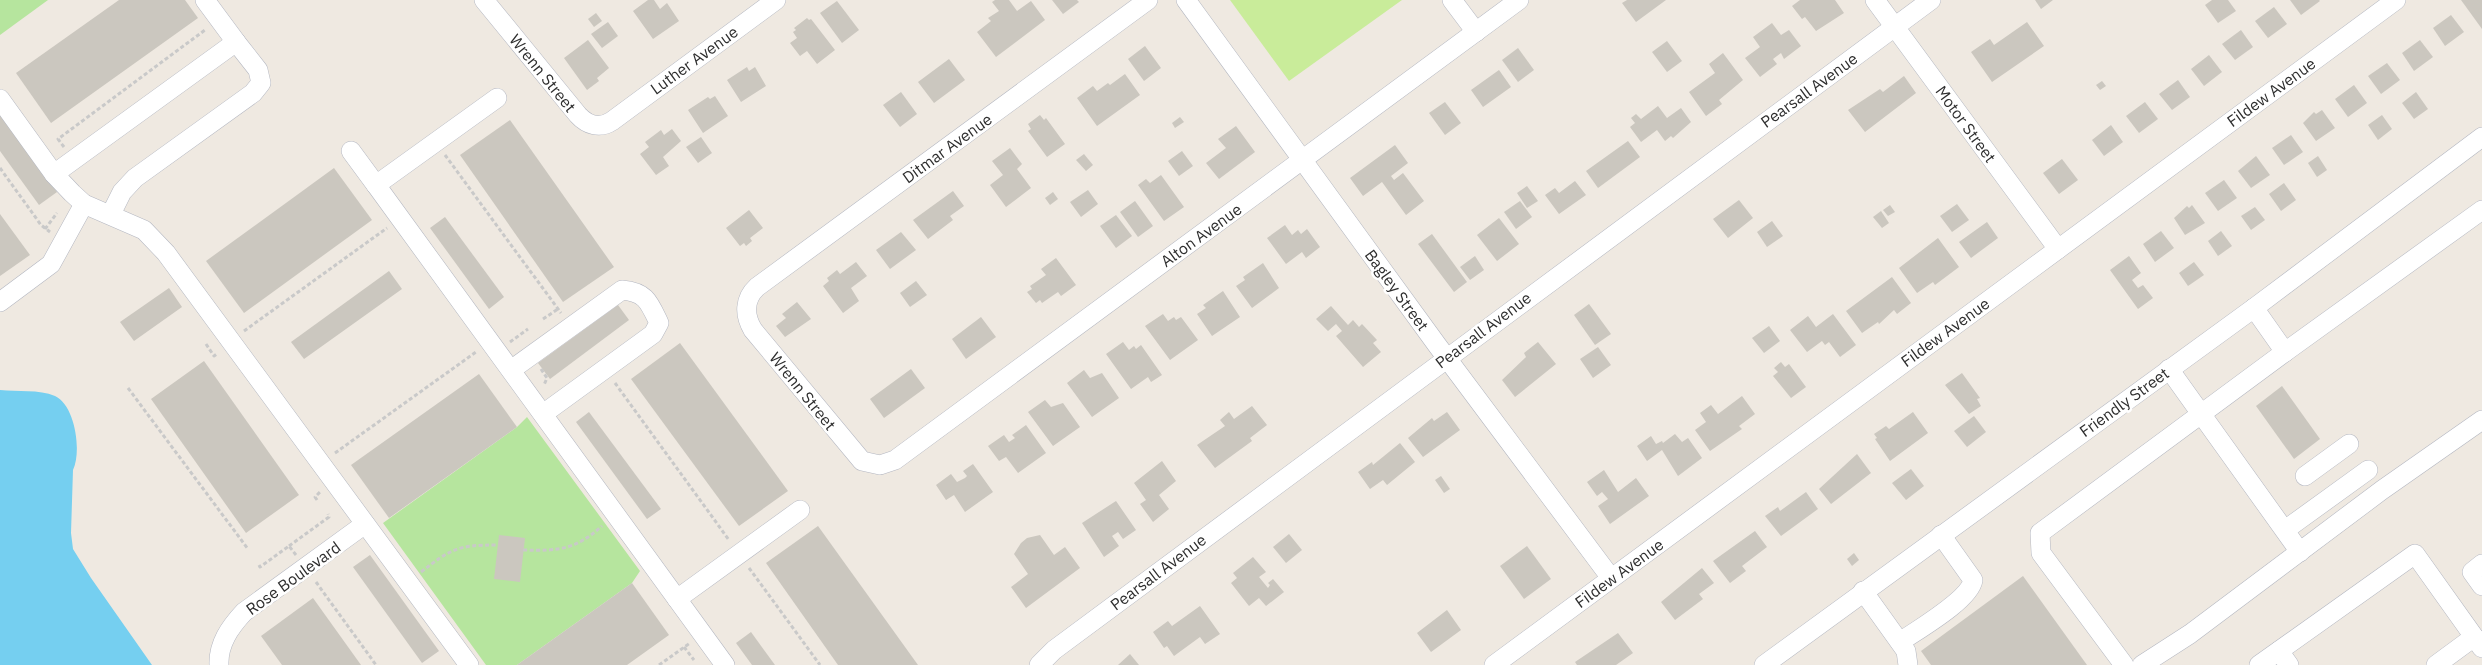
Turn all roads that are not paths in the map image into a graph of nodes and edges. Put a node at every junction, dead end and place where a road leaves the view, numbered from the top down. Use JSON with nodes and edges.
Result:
{"nodes":[{"id":1,"x":205,"y":0,"type":"edge"},
{"id":2,"x":484,"y":0,"type":"edge"},
{"id":3,"x":776,"y":0,"type":"edge"},
{"id":4,"x":1148,"y":0,"type":"edge"},
{"id":5,"x":1186,"y":0,"type":"edge"},
{"id":6,"x":1452,"y":0,"type":"edge"},
{"id":7,"x":1519,"y":0,"type":"edge"},
{"id":8,"x":1875,"y":0,"type":"edge"},
{"id":9,"x":1931,"y":0,"type":"edge"},
{"id":10,"x":2396,"y":0,"type":"edge"},
{"id":11,"x":1895,"y":27,"type":"junction"},
{"id":12,"x":1476,"y":32,"type":"junction"},
{"id":13,"x":236,"y":42,"type":"junction"},
{"id":14,"x":497,"y":98,"type":"dead end"},
{"id":15,"x":0,"y":99,"type":"edge"},
{"id":16,"x":612,"y":121,"type":"joint"},
{"id":17,"x":2482,"y":137,"type":"edge"},
{"id":18,"x":352,"y":151,"type":"dead end"},
{"id":19,"x":1302,"y":160,"type":"junction"},
{"id":20,"x":54,"y":174,"type":"junction"},
{"id":21,"x":376,"y":185,"type":"junction"},
{"id":22,"x":84,"y":204,"type":"junction"},
{"id":23,"x":2482,"y":210,"type":"edge"},
{"id":24,"x":111,"y":214,"type":"junction"},
{"id":25,"x":2058,"y":249,"type":"junction"},
{"id":26,"x":749,"y":298,"type":"joint"},
{"id":27,"x":0,"y":302,"type":"edge"},
{"id":28,"x":2254,"y":308,"type":"junction"},
{"id":29,"x":2285,"y":352,"type":"junction"},
{"id":30,"x":1447,"y":357,"type":"junction"},
{"id":31,"x":2169,"y":369,"type":"junction"},
{"id":32,"x":511,"y":370,"type":"junction"},
{"id":33,"x":2202,"y":413,"type":"junction"},
{"id":34,"x":543,"y":414,"type":"junction"},
{"id":35,"x":2482,"y":420,"type":"edge"},
{"id":36,"x":2349,"y":444,"type":"dead end"},
{"id":37,"x":880,"y":465,"type":"joint"},
{"id":38,"x":2368,"y":470,"type":"dead end"},
{"id":39,"x":2305,"y":476,"type":"dead end"},
{"id":40,"x":800,"y":510,"type":"dead end"},
{"id":41,"x":365,"y":524,"type":"junction"},
{"id":42,"x":2285,"y":530,"type":"junction"},
{"id":43,"x":1941,"y":535,"type":"junction"},
{"id":44,"x":2300,"y":552,"type":"junction"},
{"id":45,"x":2482,"y":564,"type":"edge"},
{"id":46,"x":1611,"y":578,"type":"junction"},
{"id":47,"x":2482,"y":586,"type":"edge"},
{"id":48,"x":1863,"y":591,"type":"junction"},
{"id":49,"x":677,"y":599,"type":"junction"},
{"id":50,"x":1900,"y":642,"type":"junction"},
{"id":51,"x":2478,"y":643,"type":"edge"},
{"id":52,"x":2284,"y":658,"type":"edge"},
{"id":53,"x":219,"y":665,"type":"edge"},
{"id":54,"x":468,"y":665,"type":"edge"},
{"id":55,"x":725,"y":665,"type":"edge"},
{"id":56,"x":1039,"y":665,"type":"edge"},
{"id":57,"x":1494,"y":665,"type":"edge"},
{"id":58,"x":1764,"y":665,"type":"edge"},
{"id":59,"x":1908,"y":665,"type":"edge"},
{"id":60,"x":2124,"y":665,"type":"edge"},
{"id":61,"x":2142,"y":665,"type":"edge"},
{"id":62,"x":2259,"y":665,"type":"edge"},
{"id":63,"x":2436,"y":665,"type":"edge"}],
"edges":[{"from":1,"to":13,"type":"street"},
{"from":2,"to":16,"type":"street","name":"Wrenn Street"},
{"from":3,"to":16,"type":"street","name":"Luther Avenue"},
{"from":4,"to":26,"type":"street","name":"Ditmar Avenue"},
{"from":5,"to":19,"type":"street","name":"Bagley Street"},
{"from":6,"to":12,"type":"street"},
{"from":7,"to":12,"type":"street","name":"Alton Avenue"},
{"from":8,"to":11,"type":"street","name":"Motor Street"},
{"from":9,"to":11,"type":"street","name":"Pearsall Avenue"},
{"from":10,"to":25,"type":"street","name":"Fildew Avenue"},
{"from":11,"to":25,"type":"street","name":"Motor Street"},
{"from":11,"to":30,"type":"street","name":"Pearsall Avenue"},
{"from":12,"to":19,"type":"street","name":"Alton Avenue"},
{"from":13,"to":20,"type":"street"},
{"from":13,"to":24,"type":"street"},
{"from":14,"to":21,"type":"street"},
{"from":15,"to":20,"type":"street"},
{"from":17,"to":28,"type":"street","name":"Friendly Street"},
{"from":18,"to":21,"type":"street"},
{"from":19,"to":30,"type":"street","name":"Bagley Street"},
{"from":19,"to":37,"type":"street","name":"Alton Avenue"},
{"from":20,"to":22,"type":"street"},
{"from":21,"to":32,"type":"street"},
{"from":22,"to":24,"type":"street"},
{"from":22,"to":27,"type":"street"},
{"from":23,"to":29,"type":"street"},
{"from":24,"to":41,"type":"street"},
{"from":25,"to":46,"type":"street","name":"Fildew Avenue"},
{"from":26,"to":37,"type":"street","name":"Wrenn Street"},
{"from":28,"to":29,"type":"street"},
{"from":28,"to":31,"type":"street","name":"Friendly Street"},
{"from":29,"to":33,"type":"street"},
{"from":30,"to":46,"type":"street","name":"Bagley Street"},
{"from":30,"to":56,"type":"street","name":"Pearsall Avenue"},
{"from":31,"to":33,"type":"street"},
{"from":31,"to":43,"type":"street","name":"Friendly Street"},
{"from":32,"to":34,"type":"street"},
{"from":32,"to":34,"type":"street"},
{"from":33,"to":42,"type":"street"},
{"from":33,"to":60,"type":"street"},
{"from":34,"to":49,"type":"street"},
{"from":35,"to":44,"type":"street"},
{"from":36,"to":39,"type":"street"},
{"from":38,"to":42,"type":"street"},
{"from":40,"to":49,"type":"street"},
{"from":41,"to":53,"type":"street","name":"Rose Boulevard"},
{"from":41,"to":54,"type":"street"},
{"from":42,"to":44,"type":"street"},
{"from":43,"to":48,"type":"street","name":"Friendly Street"},
{"from":43,"to":50,"type":"street"},
{"from":44,"to":61,"type":"street"},
{"from":45,"to":47,"type":"street"},
{"from":46,"to":57,"type":"street","name":"Fildew Avenue"},
{"from":48,"to":50,"type":"street"},
{"from":48,"to":58,"type":"street","name":"Friendly Street"},
{"from":49,"to":55,"type":"street"},
{"from":50,"to":59,"type":"street"},
{"from":51,"to":52,"type":"street"},
{"from":51,"to":63,"type":"street"},
{"from":52,"to":62,"type":"street"}]}
